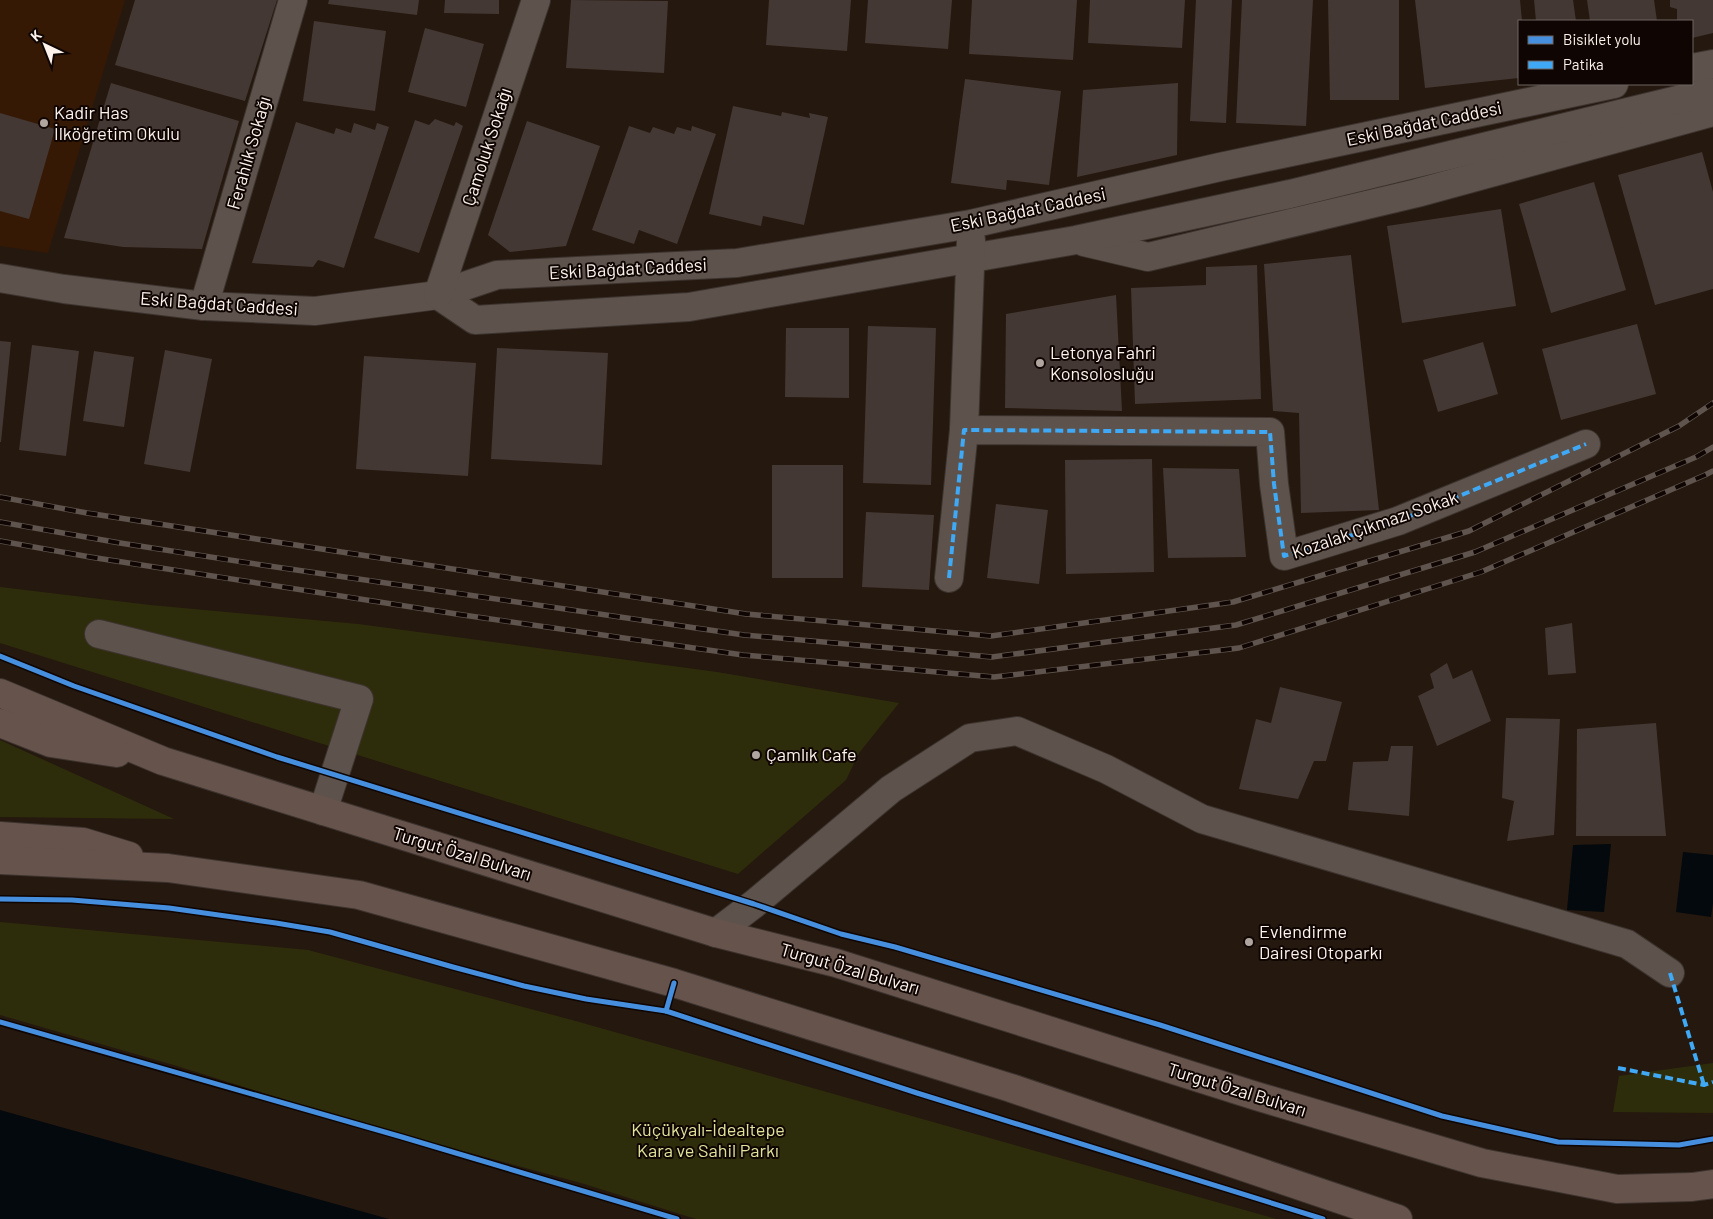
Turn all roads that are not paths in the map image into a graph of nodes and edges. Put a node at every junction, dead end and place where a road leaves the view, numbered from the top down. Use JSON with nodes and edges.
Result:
{"nodes":[{"id":1,"x":293,"y":0,"type":"edge"},
{"id":2,"x":536,"y":0,"type":"edge"},
{"id":3,"x":1713,"y":64,"type":"edge"},
{"id":4,"x":1693,"y":68,"type":"edge"},
{"id":5,"x":1609,"y":85,"type":"edge"},
{"id":6,"x":1712,"y":102,"type":"edge"},
{"id":7,"x":971,"y":224,"type":"junction"},
{"id":8,"x":972,"y":259,"type":"junction"},
{"id":9,"x":0,"y":278,"type":"edge"},
{"id":10,"x":438,"y":295,"type":"junction"},
{"id":11,"x":204,"y":306,"type":"junction"},
{"id":12,"x":964,"y":430,"type":"junction"},
{"id":13,"x":1586,"y":444,"type":"dead end"},
{"id":14,"x":949,"y":578,"type":"dead end"},
{"id":15,"x":99,"y":634,"type":"dead end"},
{"id":16,"x":0,"y":693,"type":"edge"},
{"id":17,"x":0,"y":723,"type":"edge"},
{"id":18,"x":163,"y":761,"type":"junction"},
{"id":19,"x":324,"y":811,"type":"junction"},
{"id":20,"x":0,"y":836,"type":"edge"},
{"id":21,"x":0,"y":860,"type":"edge"},
{"id":22,"x":168,"y":868,"type":"junction"},
{"id":23,"x":716,"y":933,"type":"junction"},
{"id":24,"x":1670,"y":973,"type":"dead end"},
{"id":25,"x":1713,"y":1184,"type":"edge"},
{"id":26,"x":1398,"y":1219,"type":"edge"}],
"edges":[{"from":1,"to":11,"type":"street","name":"Ferahlık Sokağı"},
{"from":2,"to":10,"type":"street","name":"Çamoluk Sokağı"},
{"from":3,"to":4,"type":"street"},
{"from":5,"to":7,"type":"street","name":"Eski Bağdat Caddesi"},
{"from":6,"to":8,"type":"street","name":"Eski Bağdat Caddesi"},
{"from":7,"to":8,"type":"street"},
{"from":7,"to":10,"type":"street","name":"Eski Bağdat Caddesi"},
{"from":8,"to":10,"type":"street","name":"Eski Bağdat Caddesi"},
{"from":8,"to":12,"type":"street"},
{"from":9,"to":11,"type":"street","name":"Eski Bağdat Caddesi"},
{"from":10,"to":11,"type":"street","name":"Eski Bağdat Caddesi"},
{"from":12,"to":13,"type":"street","name":"Kozalak Çıkmazı Sokak"},
{"from":12,"to":14,"type":"street"},
{"from":15,"to":19,"type":"street"},
{"from":16,"to":18,"type":"highway","name":"Turgut Özal Bulvarı"},
{"from":17,"to":18,"type":"highway"},
{"from":18,"to":19,"type":"highway","name":"Turgut Özal Bulvarı"},
{"from":19,"to":23,"type":"highway","name":"Turgut Özal Bulvarı"},
{"from":20,"to":22,"type":"highway"},
{"from":21,"to":22,"type":"highway"},
{"from":22,"to":26,"type":"highway"},
{"from":23,"to":24,"type":"street"},
{"from":23,"to":25,"type":"highway","name":"Turgut Özal Bulvarı"}]}
